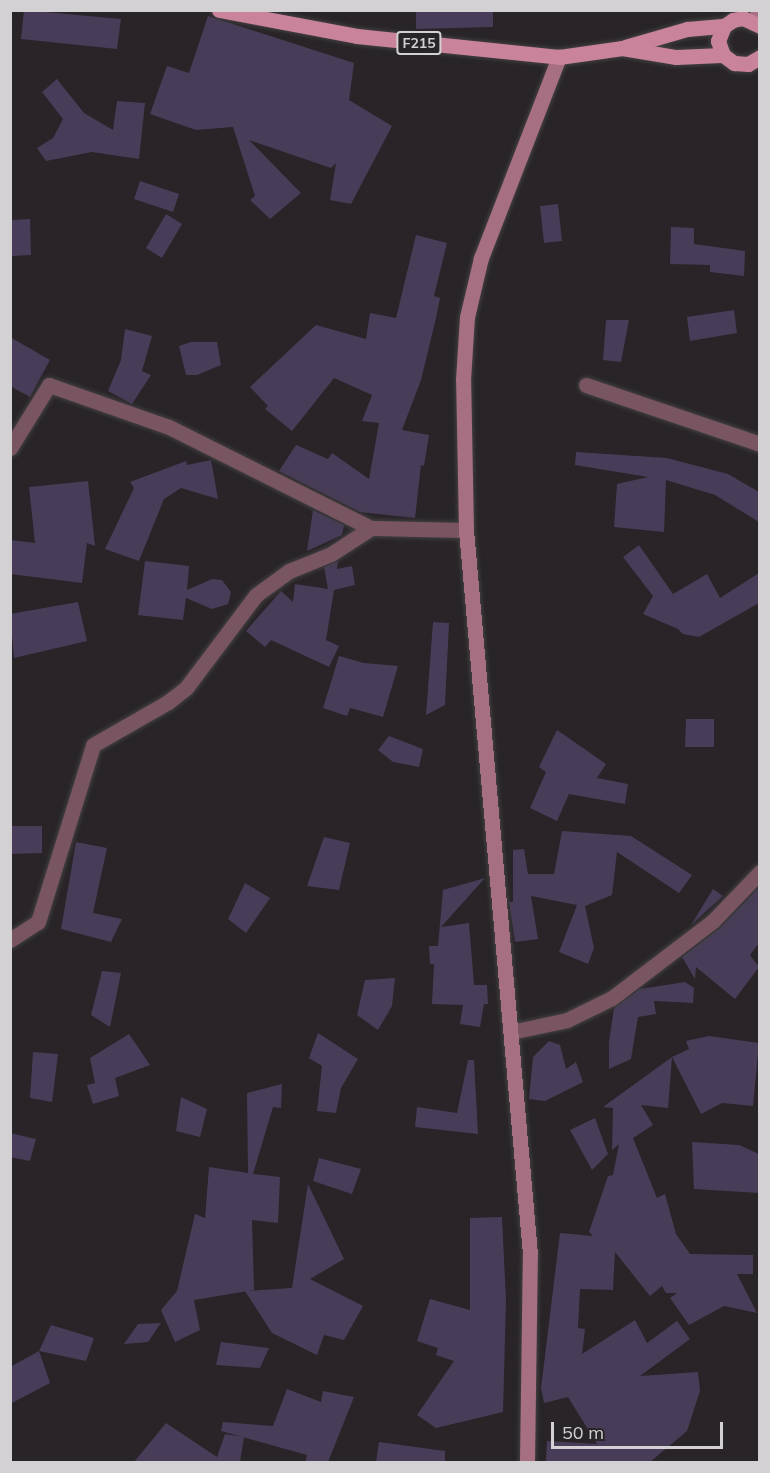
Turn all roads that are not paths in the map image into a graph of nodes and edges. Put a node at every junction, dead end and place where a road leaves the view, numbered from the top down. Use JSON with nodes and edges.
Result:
{"nodes":[{"id":1,"x":219,"y":10,"type":"edge"},
{"id":2,"x":757,"y":19,"type":"edge"},
{"id":3,"x":724,"y":26,"type":"junction"},
{"id":4,"x":622,"y":48,"type":"junction"},
{"id":5,"x":723,"y":55,"type":"junction"},
{"id":6,"x":559,"y":57,"type":"junction"},
{"id":7,"x":759,"y":57,"type":"edge"},
{"id":8,"x":586,"y":385,"type":"dead end"},
{"id":9,"x":759,"y":444,"type":"edge"},
{"id":10,"x":10,"y":448,"type":"edge"},
{"id":11,"x":371,"y":528,"type":"junction"},
{"id":12,"x":466,"y":530,"type":"junction"},
{"id":13,"x":759,"y":872,"type":"edge"},
{"id":14,"x":10,"y":940,"type":"edge"},
{"id":15,"x":511,"y":1032,"type":"junction"},
{"id":16,"x":527,"y":1462,"type":"edge"}],
"edges":[{"from":1,"to":6,"type":"main road","number":"F215"},
{"from":2,"to":3,"type":"main road","number":"F215"},
{"from":3,"to":4,"type":"main road","number":"F215"},
{"from":3,"to":5,"type":"main road"},
{"from":4,"to":5,"type":"main road","number":"F215"},
{"from":4,"to":6,"type":"main road","number":"F215"},
{"from":5,"to":7,"type":"main road","number":"F215"},
{"from":6,"to":12,"type":"main road"},
{"from":8,"to":9,"type":"street"},
{"from":10,"to":11,"type":"street"},
{"from":11,"to":12,"type":"street"},
{"from":11,"to":14,"type":"street"},
{"from":12,"to":15,"type":"main road"},
{"from":13,"to":15,"type":"street"},
{"from":15,"to":16,"type":"main road"}]}
